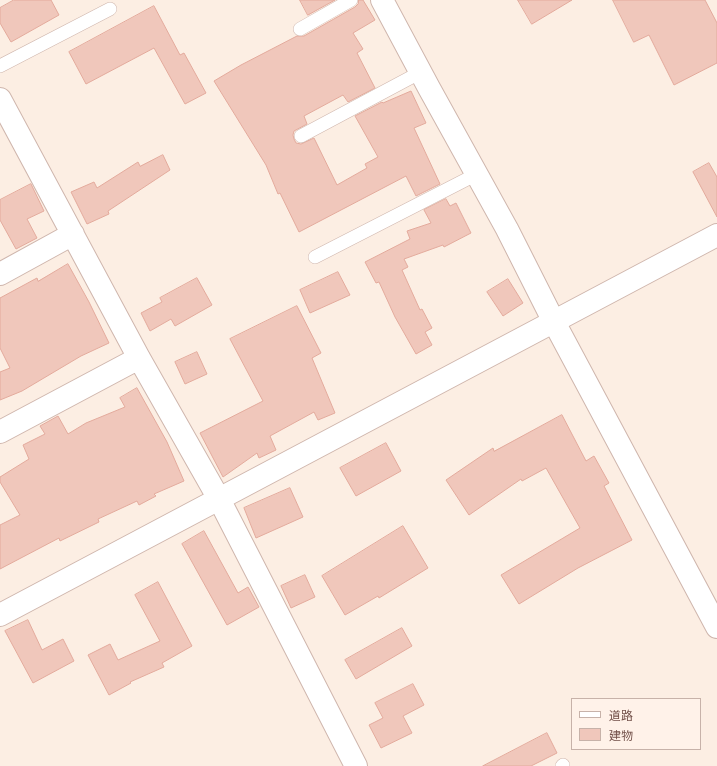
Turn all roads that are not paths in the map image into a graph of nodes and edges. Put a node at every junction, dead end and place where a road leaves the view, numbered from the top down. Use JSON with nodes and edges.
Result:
{"nodes":[{"id":1,"x":350,"y":0,"type":"edge"},
{"id":2,"x":382,"y":0,"type":"edge"},
{"id":3,"x":110,"y":9,"type":"dead end"},
{"id":4,"x":300,"y":29,"type":"dead end"},
{"id":5,"x":0,"y":66,"type":"edge"},
{"id":6,"x":421,"y":72,"type":"junction"},
{"id":7,"x":0,"y":99,"type":"edge"},
{"id":8,"x":301,"y":136,"type":"dead end"},
{"id":9,"x":476,"y":174,"type":"junction"},
{"id":10,"x":73,"y":234,"type":"junction"},
{"id":11,"x":717,"y":235,"type":"edge"},
{"id":12,"x":315,"y":257,"type":"dead end"},
{"id":13,"x":0,"y":274,"type":"edge"},
{"id":14,"x":554,"y":322,"type":"junction"},
{"id":15,"x":139,"y":358,"type":"junction"},
{"id":16,"x":0,"y":432,"type":"edge"},
{"id":17,"x":219,"y":499,"type":"junction"},
{"id":18,"x":0,"y":615,"type":"edge"},
{"id":19,"x":717,"y":627,"type":"edge"},
{"id":20,"x":356,"y":766,"type":"edge"}],
"edges":[{"from":1,"to":4,"type":"lane"},
{"from":2,"to":6,"type":"street"},
{"from":3,"to":5,"type":"lane"},
{"from":6,"to":8,"type":"lane"},
{"from":6,"to":9,"type":"street"},
{"from":7,"to":10,"type":"street"},
{"from":9,"to":12,"type":"lane"},
{"from":9,"to":14,"type":"street"},
{"from":10,"to":13,"type":"street"},
{"from":10,"to":15,"type":"street"},
{"from":11,"to":14,"type":"street"},
{"from":14,"to":17,"type":"street"},
{"from":14,"to":19,"type":"street"},
{"from":15,"to":16,"type":"street"},
{"from":15,"to":17,"type":"street"},
{"from":17,"to":18,"type":"street"},
{"from":17,"to":20,"type":"street"}]}
